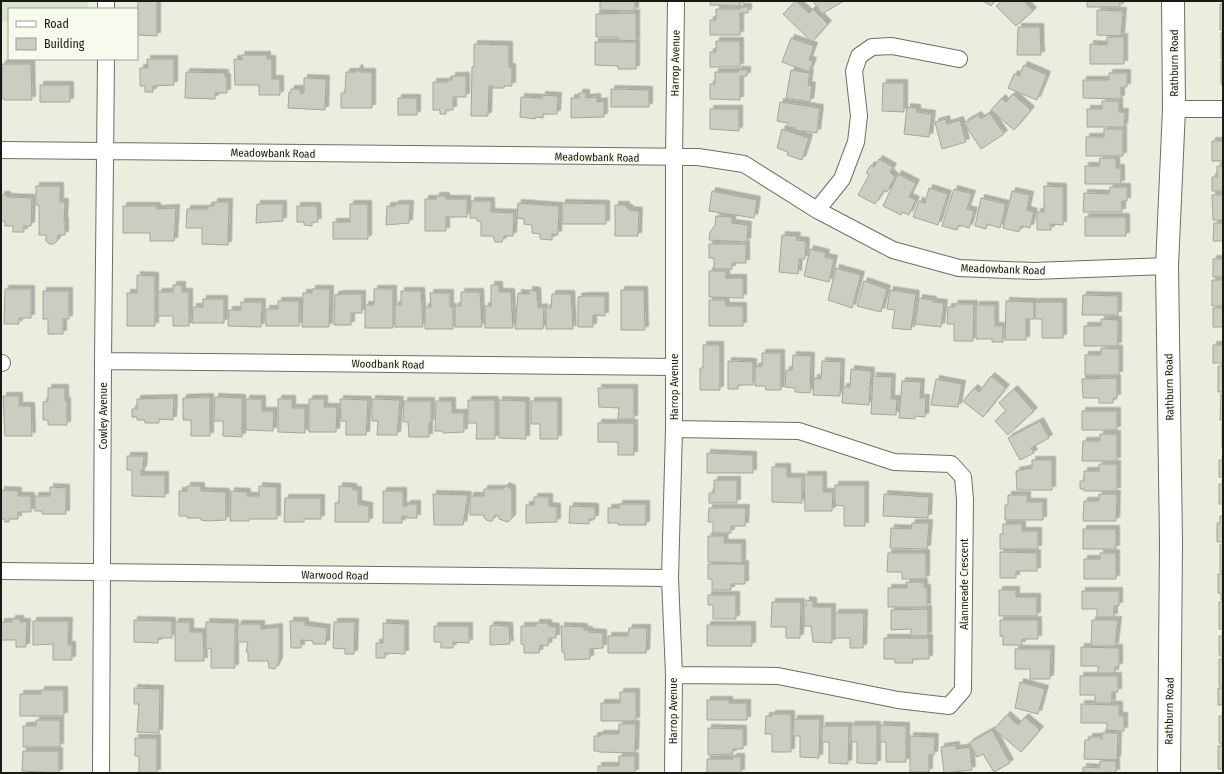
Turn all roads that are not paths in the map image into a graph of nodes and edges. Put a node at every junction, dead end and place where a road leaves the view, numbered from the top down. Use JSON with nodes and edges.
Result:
{"nodes":[{"id":1,"x":676,"y":1,"type":"edge"},
{"id":2,"x":1173,"y":1,"type":"edge"},
{"id":3,"x":959,"y":59,"type":"dead end"},
{"id":4,"x":106,"y":60,"type":"edge"},
{"id":5,"x":1174,"y":109,"type":"junction"},
{"id":6,"x":1223,"y":109,"type":"edge"},
{"id":7,"x":1,"y":150,"type":"edge"},
{"id":8,"x":107,"y":151,"type":"junction"},
{"id":9,"x":674,"y":158,"type":"junction"},
{"id":10,"x":817,"y":210,"type":"junction"},
{"id":11,"x":1167,"y":266,"type":"junction"},
{"id":12,"x":103,"y":361,"type":"junction"},
{"id":13,"x":674,"y":367,"type":"junction"},
{"id":14,"x":674,"y":429,"type":"junction"},
{"id":15,"x":1,"y":571,"type":"edge"},
{"id":16,"x":102,"y":572,"type":"junction"},
{"id":17,"x":670,"y":578,"type":"junction"},
{"id":18,"x":674,"y":675,"type":"junction"},
{"id":19,"x":101,"y":773,"type":"edge"},
{"id":20,"x":673,"y":773,"type":"edge"},
{"id":21,"x":1168,"y":773,"type":"edge"}],
"edges":[{"from":1,"to":9,"type":"street","name":"Harrop Avenue"},
{"from":2,"to":5,"type":"street","name":"Rathburn Road"},
{"from":3,"to":10,"type":"street"},
{"from":4,"to":8,"type":"street","name":"Cowley Avenue"},
{"from":5,"to":6,"type":"street"},
{"from":5,"to":11,"type":"street","name":"Rathburn Road"},
{"from":7,"to":8,"type":"street","name":"Meadowbank Road"},
{"from":8,"to":9,"type":"street","name":"Meadowbank Road"},
{"from":8,"to":12,"type":"street","name":"Cowley Avenue"},
{"from":9,"to":10,"type":"street","name":"Meadowbank Road"},
{"from":9,"to":13,"type":"street","name":"Harrop Avenue"},
{"from":10,"to":11,"type":"street","name":"Meadowbank Road"},
{"from":11,"to":21,"type":"street","name":"Rathburn Road"},
{"from":12,"to":13,"type":"street","name":"Woodbank Road"},
{"from":12,"to":16,"type":"street","name":"Cowley Avenue"},
{"from":13,"to":14,"type":"street","name":"Harrop Avenue"},
{"from":14,"to":17,"type":"street","name":"Harrop Avenue"},
{"from":14,"to":18,"type":"street","name":"Alanmeade Crescent"},
{"from":15,"to":16,"type":"street","name":"Warwood Road"},
{"from":16,"to":17,"type":"street","name":"Warwood Road"},
{"from":16,"to":19,"type":"street","name":"Cowley Avenue"},
{"from":17,"to":18,"type":"street","name":"Harrop Avenue"},
{"from":18,"to":20,"type":"street","name":"Harrop Avenue"}]}
